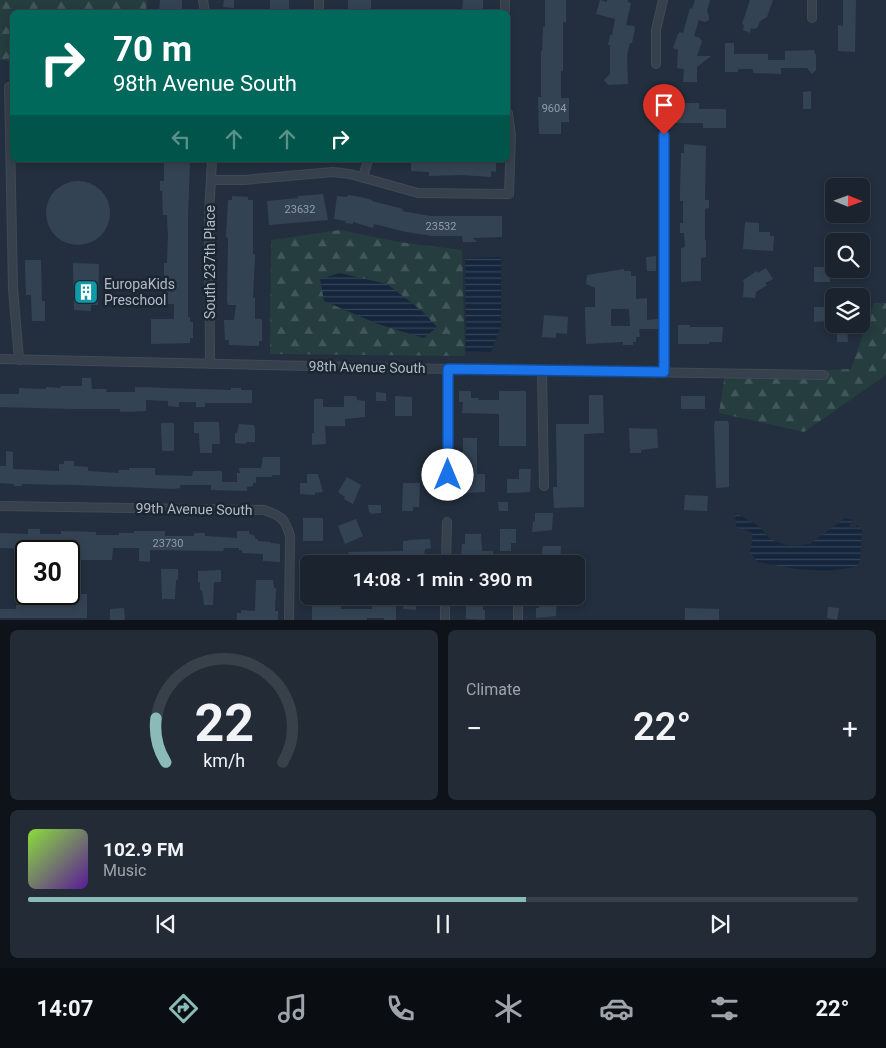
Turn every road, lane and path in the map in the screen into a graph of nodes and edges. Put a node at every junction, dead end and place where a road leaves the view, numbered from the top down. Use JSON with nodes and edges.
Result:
{"nodes":[{"id":1,"x":663,"y":0,"type":"edge"},
{"id":2,"x":812,"y":0,"type":"edge"},
{"id":3,"x":812,"y":18,"type":"dead end"},
{"id":4,"x":656,"y":64,"type":"dead end"},
{"id":5,"x":10,"y":87,"type":"edge"},
{"id":6,"x":510,"y":128,"type":"edge"},
{"id":7,"x":664,"y":135,"type":"dead end"},
{"id":8,"x":10,"y":137,"type":"edge"},
{"id":9,"x":10,"y":162,"type":"edge"},
{"id":10,"x":212,"y":162,"type":"edge"},
{"id":11,"x":367,"y":162,"type":"edge"},
{"id":12,"x":363,"y":177,"type":"junction"},
{"id":13,"x":212,"y":180,"type":"junction"},
{"id":14,"x":0,"y":359,"type":"edge"},
{"id":15,"x":19,"y":360,"type":"junction"},
{"id":16,"x":210,"y":364,"type":"junction"},
{"id":17,"x":448,"y":369,"type":"junction"},
{"id":18,"x":542,"y":370,"type":"junction"},
{"id":19,"x":664,"y":372,"type":"junction"},
{"id":20,"x":824,"y":375,"type":"dead end"},
{"id":21,"x":448,"y":475,"type":"dead end"},
{"id":22,"x":544,"y":486,"type":"dead end"},
{"id":23,"x":0,"y":506,"type":"edge"},
{"id":24,"x":447,"y":522,"type":"dead end"},
{"id":25,"x":446,"y":555,"type":"edge"},
{"id":26,"x":445,"y":605,"type":"edge"},
{"id":27,"x":518,"y":605,"type":"edge"},
{"id":28,"x":290,"y":620,"type":"edge"},
{"id":29,"x":445,"y":620,"type":"edge"},
{"id":30,"x":518,"y":620,"type":"edge"}],
"edges":[{"from":1,"to":4,"type":"street"},
{"from":2,"to":3,"type":"street"},
{"from":5,"to":8,"type":"street"},
{"from":6,"to":12,"type":"street"},
{"from":7,"to":19,"type":"street"},
{"from":9,"to":15,"type":"street"},
{"from":10,"to":13,"type":"street","name":"South 237th Place"},
{"from":11,"to":12,"type":"street"},
{"from":12,"to":13,"type":"street"},
{"from":13,"to":16,"type":"street","name":"South 237th Place"},
{"from":14,"to":15,"type":"street","name":"98th Avenue South"},
{"from":15,"to":16,"type":"street","name":"98th Avenue South"},
{"from":16,"to":17,"type":"street","name":"98th Avenue South"},
{"from":17,"to":18,"type":"street","name":"98th Avenue South"},
{"from":17,"to":21,"type":"street"},
{"from":18,"to":19,"type":"street","name":"98th Avenue South"},
{"from":18,"to":22,"type":"street"},
{"from":19,"to":20,"type":"street","name":"98th Avenue South"},
{"from":23,"to":28,"type":"street","name":"99th Avenue South"},
{"from":24,"to":25,"type":"street"},
{"from":26,"to":29,"type":"street"},
{"from":27,"to":30,"type":"street"}]}
